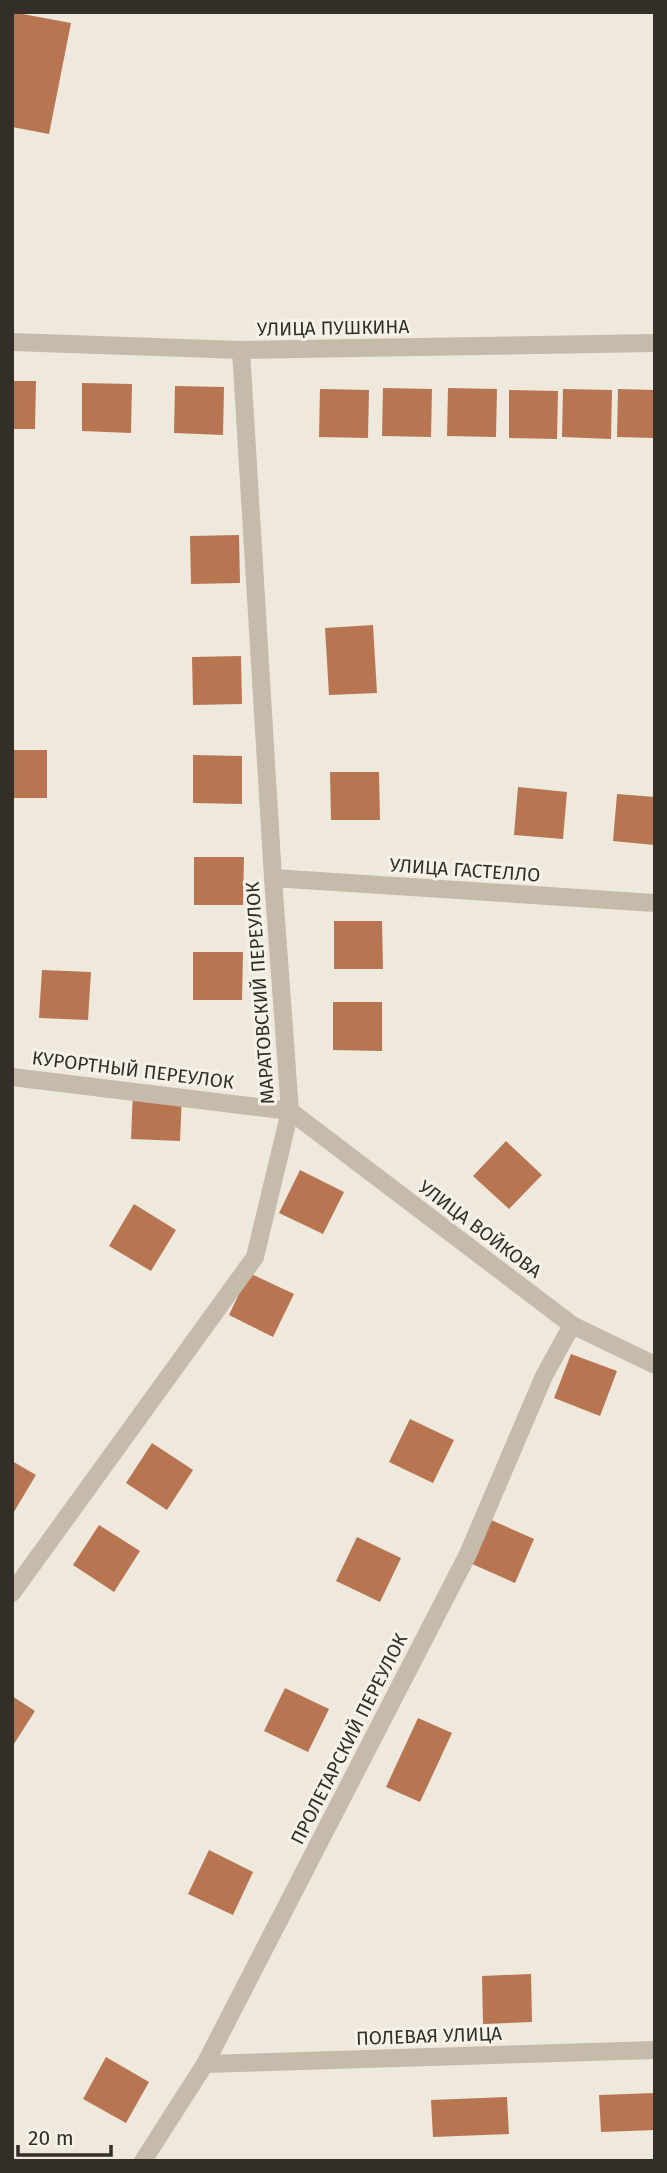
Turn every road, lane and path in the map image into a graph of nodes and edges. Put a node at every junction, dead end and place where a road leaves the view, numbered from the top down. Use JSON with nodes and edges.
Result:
{"nodes":[{"id":1,"x":12,"y":342,"type":"edge"},
{"id":2,"x":655,"y":343,"type":"edge"},
{"id":3,"x":241,"y":350,"type":"junction"},
{"id":4,"x":273,"y":878,"type":"junction"},
{"id":5,"x":655,"y":903,"type":"edge"},
{"id":6,"x":12,"y":1077,"type":"edge"},
{"id":7,"x":290,"y":1111,"type":"junction"},
{"id":8,"x":572,"y":1325,"type":"junction"},
{"id":9,"x":655,"y":1365,"type":"edge"},
{"id":10,"x":12,"y":1594,"type":"edge"},
{"id":11,"x":655,"y":2050,"type":"edge"},
{"id":12,"x":205,"y":2064,"type":"junction"},
{"id":13,"x":143,"y":2161,"type":"edge"}],
"edges":[{"from":1,"to":3,"type":"street","name":"УЛИЦА ПУШКИНА"},
{"from":2,"to":3,"type":"street","name":"УЛИЦА ПУШКИНА"},
{"from":3,"to":4,"type":"street","name":"МАРАТОВСКИЙ ПЕРЕУЛОК"},
{"from":4,"to":5,"type":"street","name":"УЛИЦА ГАСТЕЛЛО"},
{"from":4,"to":7,"type":"street","name":"МАРАТОВСКИЙ ПЕРЕУЛОК"},
{"from":6,"to":7,"type":"street","name":"КУРОРТНЫЙ ПЕРЕУЛОК"},
{"from":7,"to":8,"type":"street","name":"УЛИЦА ВОЙКОВА"},
{"from":7,"to":10,"type":"street","name":"МАРАТОВСКИЙ ПЕРЕУЛОК"},
{"from":8,"to":9,"type":"street","name":"УЛИЦА ВОЙКОВА"},
{"from":8,"to":12,"type":"street","name":"ПРОЛЕТАРСКИЙ ПЕРЕУЛОК"},
{"from":11,"to":12,"type":"street","name":"ПОЛЕВАЯ УЛИЦА"},
{"from":12,"to":13,"type":"street","name":"ПРОЛЕТАРСКИЙ ПЕРЕУЛОК"}]}
